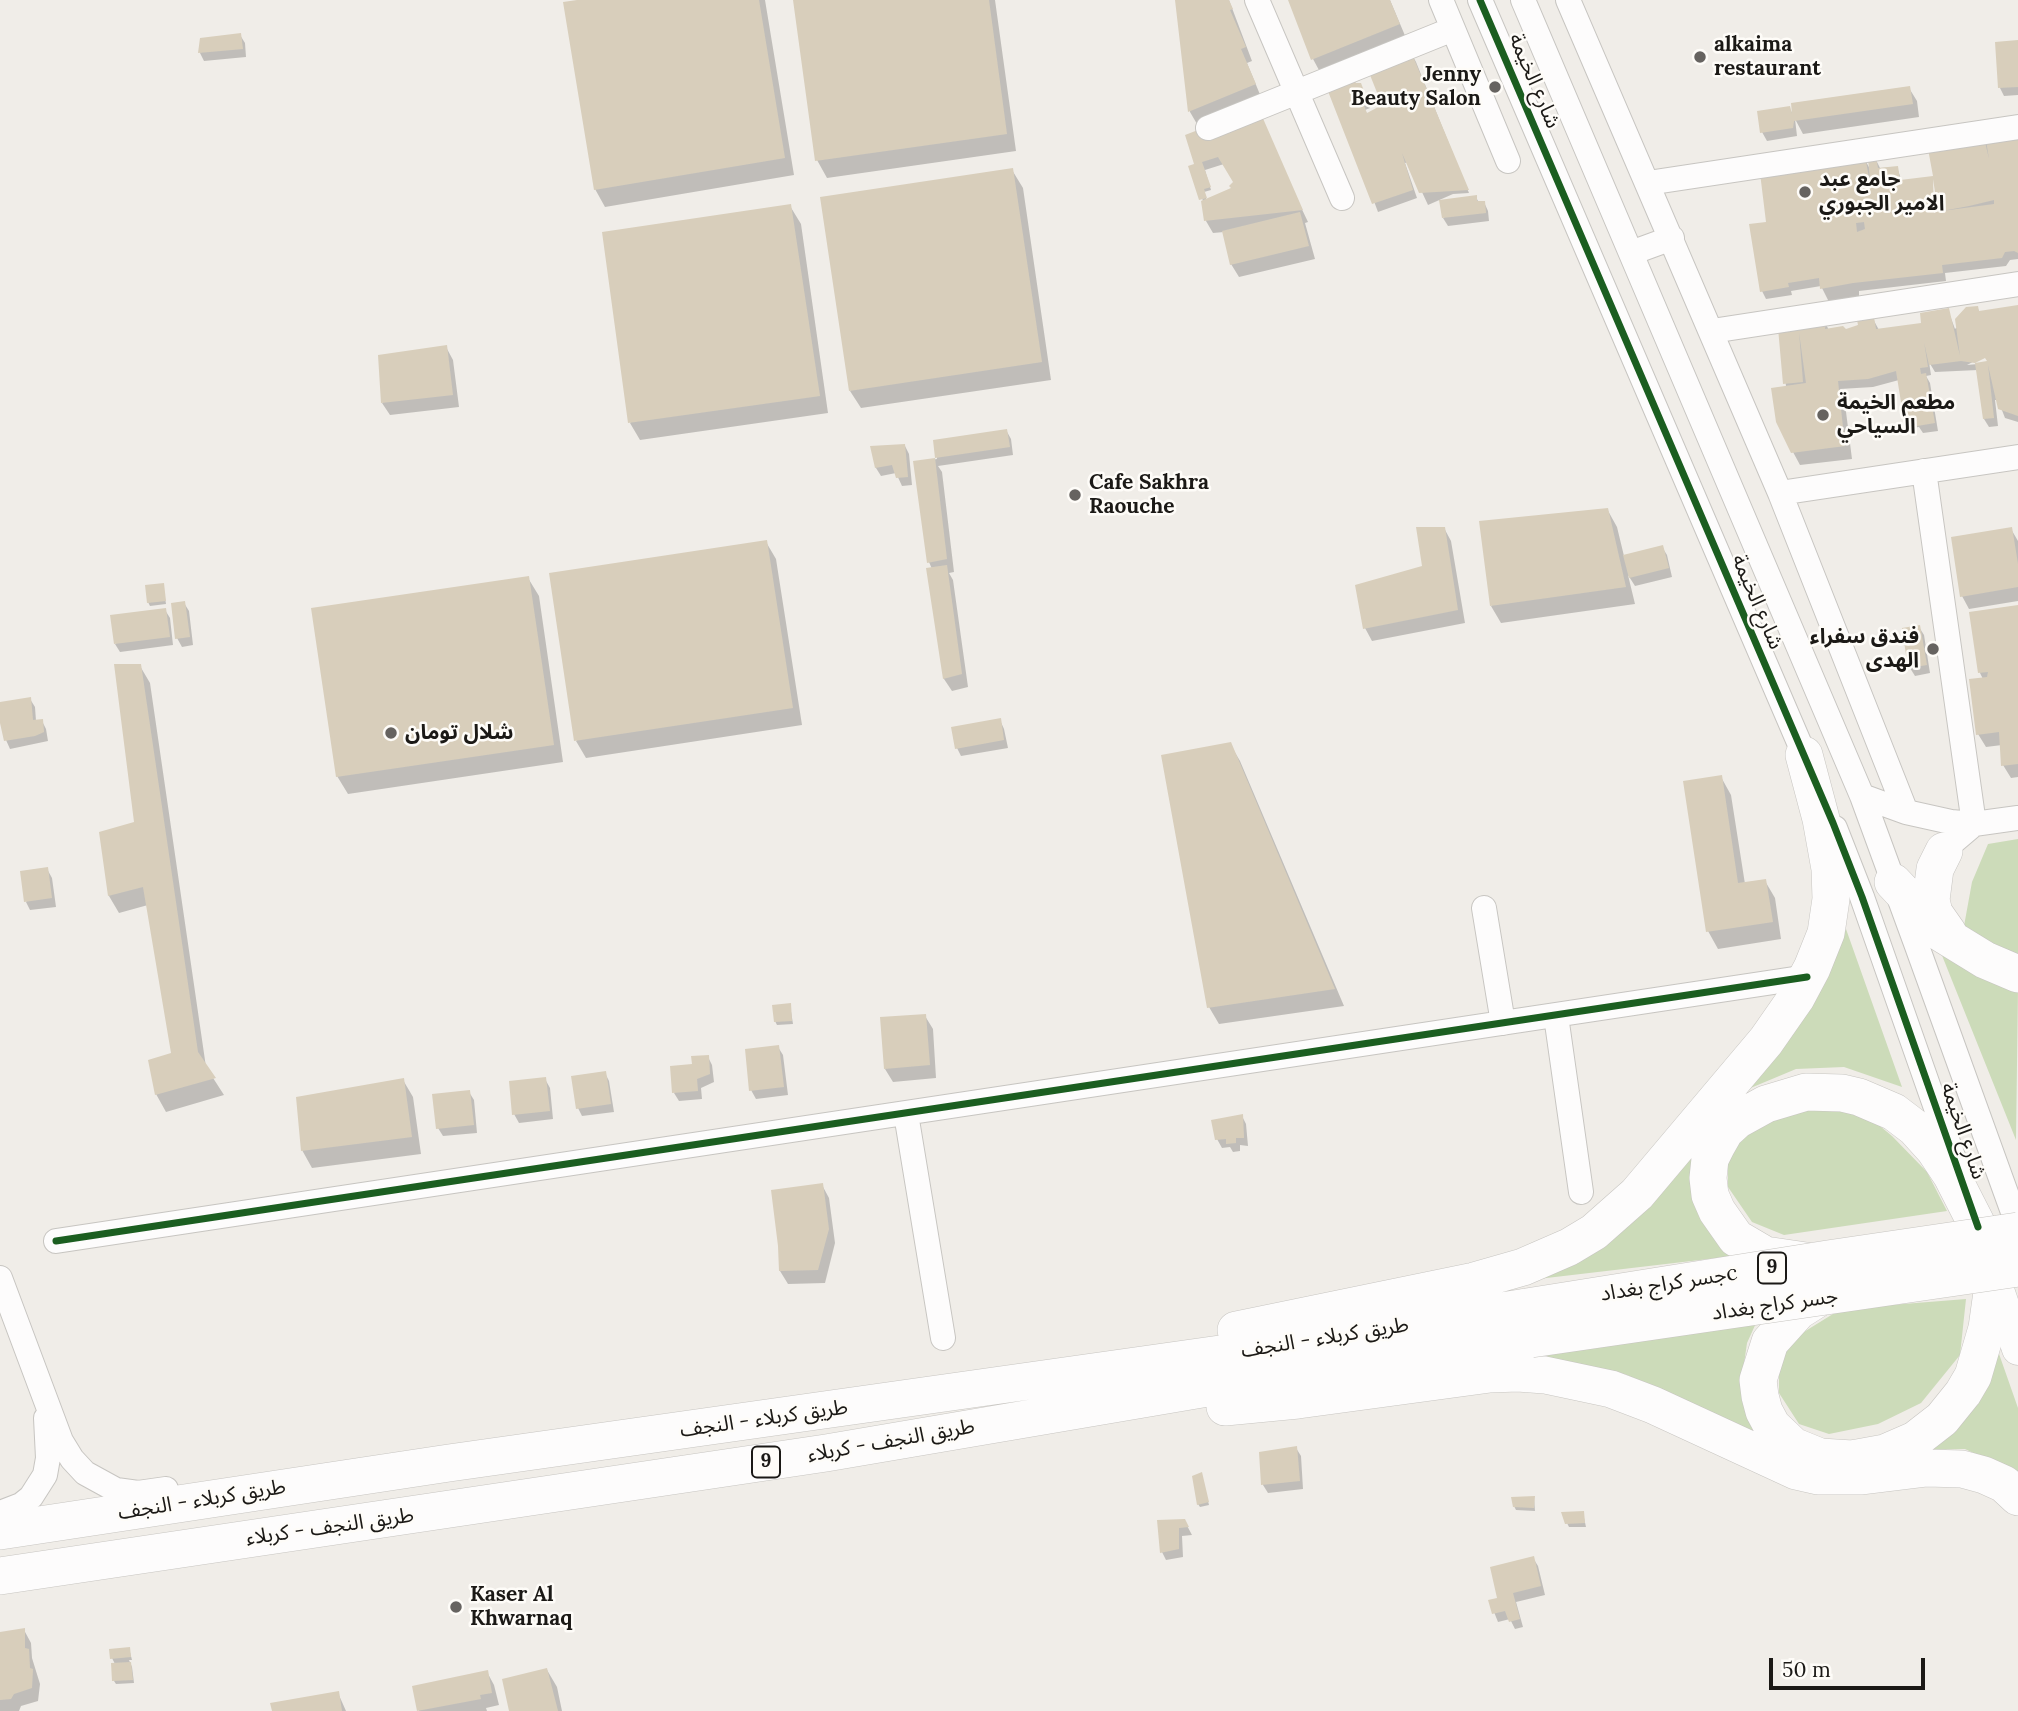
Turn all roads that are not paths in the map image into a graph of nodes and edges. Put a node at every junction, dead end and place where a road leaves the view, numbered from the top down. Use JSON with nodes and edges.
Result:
{"nodes":[{"id":1,"x":1258,"y":0,"type":"edge"},
{"id":2,"x":1441,"y":0,"type":"edge"},
{"id":3,"x":1480,"y":0,"type":"edge"},
{"id":4,"x":1523,"y":0,"type":"edge"},
{"id":5,"x":1568,"y":0,"type":"edge"},
{"id":6,"x":1453,"y":29,"type":"junction"},
{"id":7,"x":1552,"y":68,"type":"junction"},
{"id":8,"x":1516,"y":84,"type":"junction"},
{"id":9,"x":1295,"y":93,"type":"junction"},
{"id":10,"x":2018,"y":127,"type":"edge"},
{"id":11,"x":1208,"y":128,"type":"dead end"},
{"id":12,"x":1508,"y":161,"type":"dead end"},
{"id":13,"x":1601,"y":182,"type":"junction"},
{"id":14,"x":1648,"y":183,"type":"junction"},
{"id":15,"x":1564,"y":196,"type":"junction"},
{"id":16,"x":1342,"y":198,"type":"dead end"},
{"id":17,"x":1672,"y":238,"type":"junction"},
{"id":18,"x":1631,"y":253,"type":"junction"},
{"id":19,"x":2018,"y":284,"type":"edge"},
{"id":20,"x":1712,"y":331,"type":"junction"},
{"id":21,"x":2018,"y":457,"type":"edge"},
{"id":22,"x":1924,"y":471,"type":"junction"},
{"id":23,"x":1780,"y":493,"type":"junction"},
{"id":24,"x":1804,"y":755,"type":"junction"},
{"id":25,"x":1862,"y":796,"type":"junction"},
{"id":26,"x":1906,"y":812,"type":"junction"},
{"id":27,"x":2018,"y":818,"type":"edge"},
{"id":28,"x":1974,"y":824,"type":"junction"},
{"id":29,"x":1944,"y":851,"type":"junction"},
{"id":30,"x":1904,"y":894,"type":"junction"},
{"id":31,"x":1484,"y":908,"type":"dead end"},
{"id":32,"x":1961,"y":946,"type":"junction"},
{"id":33,"x":2018,"y":974,"type":"edge"},
{"id":34,"x":1807,"y":977,"type":"junction"},
{"id":35,"x":1556,"y":1016,"type":"junction"},
{"id":36,"x":1503,"y":1023,"type":"junction"},
{"id":37,"x":906,"y":1114,"type":"junction"},
{"id":38,"x":1581,"y":1192,"type":"dead end"},
{"id":39,"x":1978,"y":1227,"type":"junction"},
{"id":40,"x":2018,"y":1227,"type":"edge"},
{"id":41,"x":56,"y":1241,"type":"dead end"},
{"id":42,"x":1810,"y":1262,"type":"junction"},
{"id":43,"x":2006,"y":1273,"type":"edge"},
{"id":44,"x":0,"y":1278,"type":"edge"},
{"id":45,"x":1817,"y":1299,"type":"junction"},
{"id":46,"x":1529,"y":1323,"type":"junction"},
{"id":47,"x":943,"y":1338,"type":"dead end"},
{"id":48,"x":2018,"y":1349,"type":"edge"},
{"id":49,"x":1020,"y":1382,"type":"junction"},
{"id":50,"x":41,"y":1390,"type":"junction"},
{"id":51,"x":1024,"y":1419,"type":"junction"},
{"id":52,"x":449,"y":1463,"type":"junction"},
{"id":53,"x":2018,"y":1496,"type":"edge"},
{"id":54,"x":0,"y":1513,"type":"edge"},
{"id":55,"x":0,"y":1531,"type":"edge"},
{"id":56,"x":0,"y":1576,"type":"edge"}],
"edges":[{"from":1,"to":9,"type":"street"},
{"from":2,"to":6,"type":"street"},
{"from":3,"to":8,"type":"street","name":"شارع الخيمة"},
{"from":4,"to":7,"type":"street","name":"شارع الخيمة"},
{"from":5,"to":14,"type":"street"},
{"from":6,"to":9,"type":"street"},
{"from":6,"to":12,"type":"street"},
{"from":7,"to":8,"type":"street"},
{"from":7,"to":13,"type":"street","name":"شارع الخيمة"},
{"from":8,"to":15,"type":"street","name":"شارع الخيمة"},
{"from":9,"to":11,"type":"street"},
{"from":9,"to":16,"type":"street"},
{"from":10,"to":14,"type":"street"},
{"from":13,"to":15,"type":"street"},
{"from":13,"to":18,"type":"street","name":"شارع الخيمة"},
{"from":14,"to":17,"type":"street"},
{"from":15,"to":24,"type":"street","name":"شارع الخيمة"},
{"from":17,"to":18,"type":"street"},
{"from":17,"to":20,"type":"street"},
{"from":18,"to":25,"type":"street","name":"شارع الخيمة"},
{"from":19,"to":20,"type":"street"},
{"from":20,"to":23,"type":"street"},
{"from":21,"to":22,"type":"street"},
{"from":22,"to":23,"type":"street"},
{"from":22,"to":28,"type":"street"},
{"from":23,"to":26,"type":"street"},
{"from":24,"to":34,"type":"highway"},
{"from":24,"to":39,"type":"street","name":"شارع الخيمة"},
{"from":25,"to":26,"type":"street"},
{"from":25,"to":30,"type":"street","name":"شارع الخيمة"},
{"from":26,"to":28,"type":"street"},
{"from":27,"to":28,"type":"street"},
{"from":28,"to":29,"type":"street"},
{"from":29,"to":30,"type":"street"},
{"from":29,"to":32,"type":"highway"},
{"from":30,"to":32,"type":"highway"},
{"from":30,"to":40,"type":"street"},
{"from":31,"to":36,"type":"street"},
{"from":32,"to":33,"type":"highway"},
{"from":34,"to":35,"type":"street"},
{"from":34,"to":49,"type":"highway"},
{"from":35,"to":36,"type":"street"},
{"from":35,"to":38,"type":"street"},
{"from":36,"to":37,"type":"street"},
{"from":37,"to":41,"type":"street"},
{"from":37,"to":47,"type":"street"},
{"from":39,"to":42,"type":"highway","bridge":true},
{"from":39,"to":43,"type":"main road"},
{"from":40,"to":42,"type":"highway","name":"جسر كراج بغدادc","number":"9","bridge":true},
{"from":42,"to":46,"type":"highway","name":"جسر كراج بغدادc","number":"9","bridge":true},
{"from":43,"to":45,"type":"highway","name":"جسر كراج بغداد","number":"9","bridge":true},
{"from":43,"to":45,"type":"highway"},
{"from":43,"to":48,"type":"main road"},
{"from":44,"to":50,"type":"street"},
{"from":45,"to":46,"type":"highway","name":"جسر كراج بغداد","number":"9","bridge":true},
{"from":46,"to":49,"type":"highway","name":"طريق کربلاء - النجف","number":"9"},
{"from":46,"to":51,"type":"highway","name":"طريق النجف - کربلاء","number":"9"},
{"from":49,"to":52,"type":"highway","name":"طريق کربلاء - النجف","number":"9"},
{"from":50,"to":52,"type":"street"},
{"from":50,"to":54,"type":"street"},
{"from":51,"to":53,"type":"highway"},
{"from":51,"to":56,"type":"highway","name":"طريق النجف - کربلاء","number":"9"},
{"from":52,"to":55,"type":"highway","name":"طريق کربلاء - النجف","number":"9"}]}
